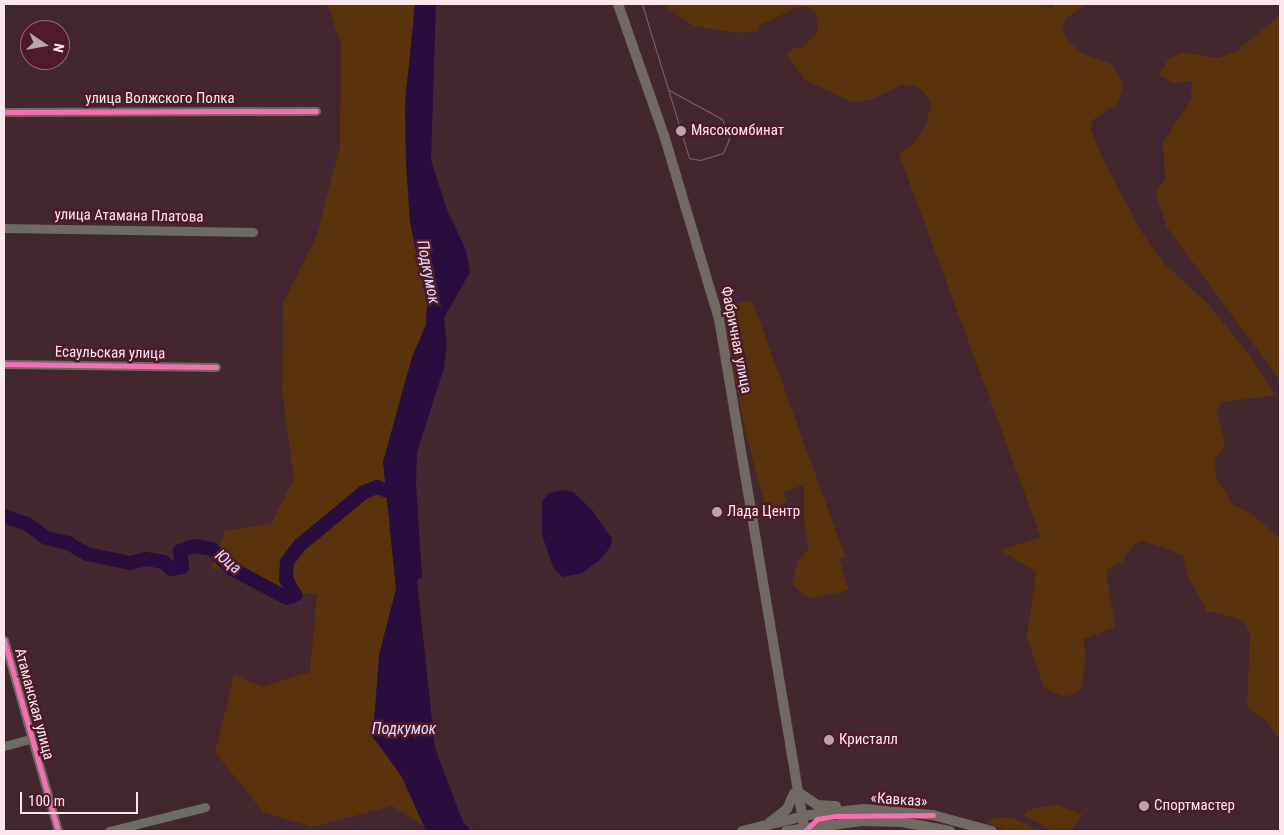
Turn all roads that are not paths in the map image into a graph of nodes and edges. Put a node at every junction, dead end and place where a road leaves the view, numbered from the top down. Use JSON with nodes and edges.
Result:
{"nodes":[{"id":1,"x":618,"y":4,"type":"edge"},
{"id":2,"x":316,"y":111,"type":"dead end"},
{"id":3,"x":4,"y":112,"type":"edge"},
{"id":4,"x":4,"y":228,"type":"edge"},
{"id":5,"x":253,"y":232,"type":"dead end"},
{"id":6,"x":4,"y":364,"type":"edge"},
{"id":7,"x":216,"y":367,"type":"dead end"},
{"id":8,"x":4,"y":640,"type":"edge"},
{"id":9,"x":30,"y":739,"type":"junction"},
{"id":10,"x":4,"y":746,"type":"edge"},
{"id":11,"x":796,"y":793,"type":"junction"},
{"id":12,"x":205,"y":806,"type":"dead end"},
{"id":13,"x":933,"y":815,"type":"junction"},
{"id":14,"x":803,"y":823,"type":"edge"},
{"id":15,"x":764,"y":828,"type":"edge"},
{"id":16,"x":58,"y":831,"type":"edge"},
{"id":17,"x":110,"y":831,"type":"edge"},
{"id":18,"x":742,"y":831,"type":"edge"},
{"id":19,"x":786,"y":831,"type":"edge"},
{"id":20,"x":950,"y":831,"type":"edge"},
{"id":21,"x":992,"y":831,"type":"edge"}],
"edges":[{"from":1,"to":11,"type":"main road","name":"Фабричная улица"},
{"from":2,"to":3,"type":"street","name":"улица Волжского Полка"},
{"from":4,"to":5,"type":"street","name":"улица Атамана Платова"},
{"from":6,"to":7,"type":"street","name":"Есаульская улица"},
{"from":8,"to":9,"type":"street","name":"Атаманская улица"},
{"from":9,"to":10,"type":"street"},
{"from":9,"to":16,"type":"street","name":"Атаманская улица"},
{"from":11,"to":13,"type":"main road"},
{"from":11,"to":14,"type":"main road","name":"Фабричная улица"},
{"from":11,"to":15,"type":"main road"},
{"from":12,"to":17,"type":"street"},
{"from":13,"to":14,"type":"main road","name":"«Кавказ»"},
{"from":13,"to":21,"type":"main road","name":"«Кавказ»"},
{"from":14,"to":15,"type":"main road"},
{"from":14,"to":19,"type":"main road","name":"«Кавказ»"},
{"from":14,"to":20,"type":"main road","name":"«Кавказ»"},
{"from":15,"to":18,"type":"main road"}]}
